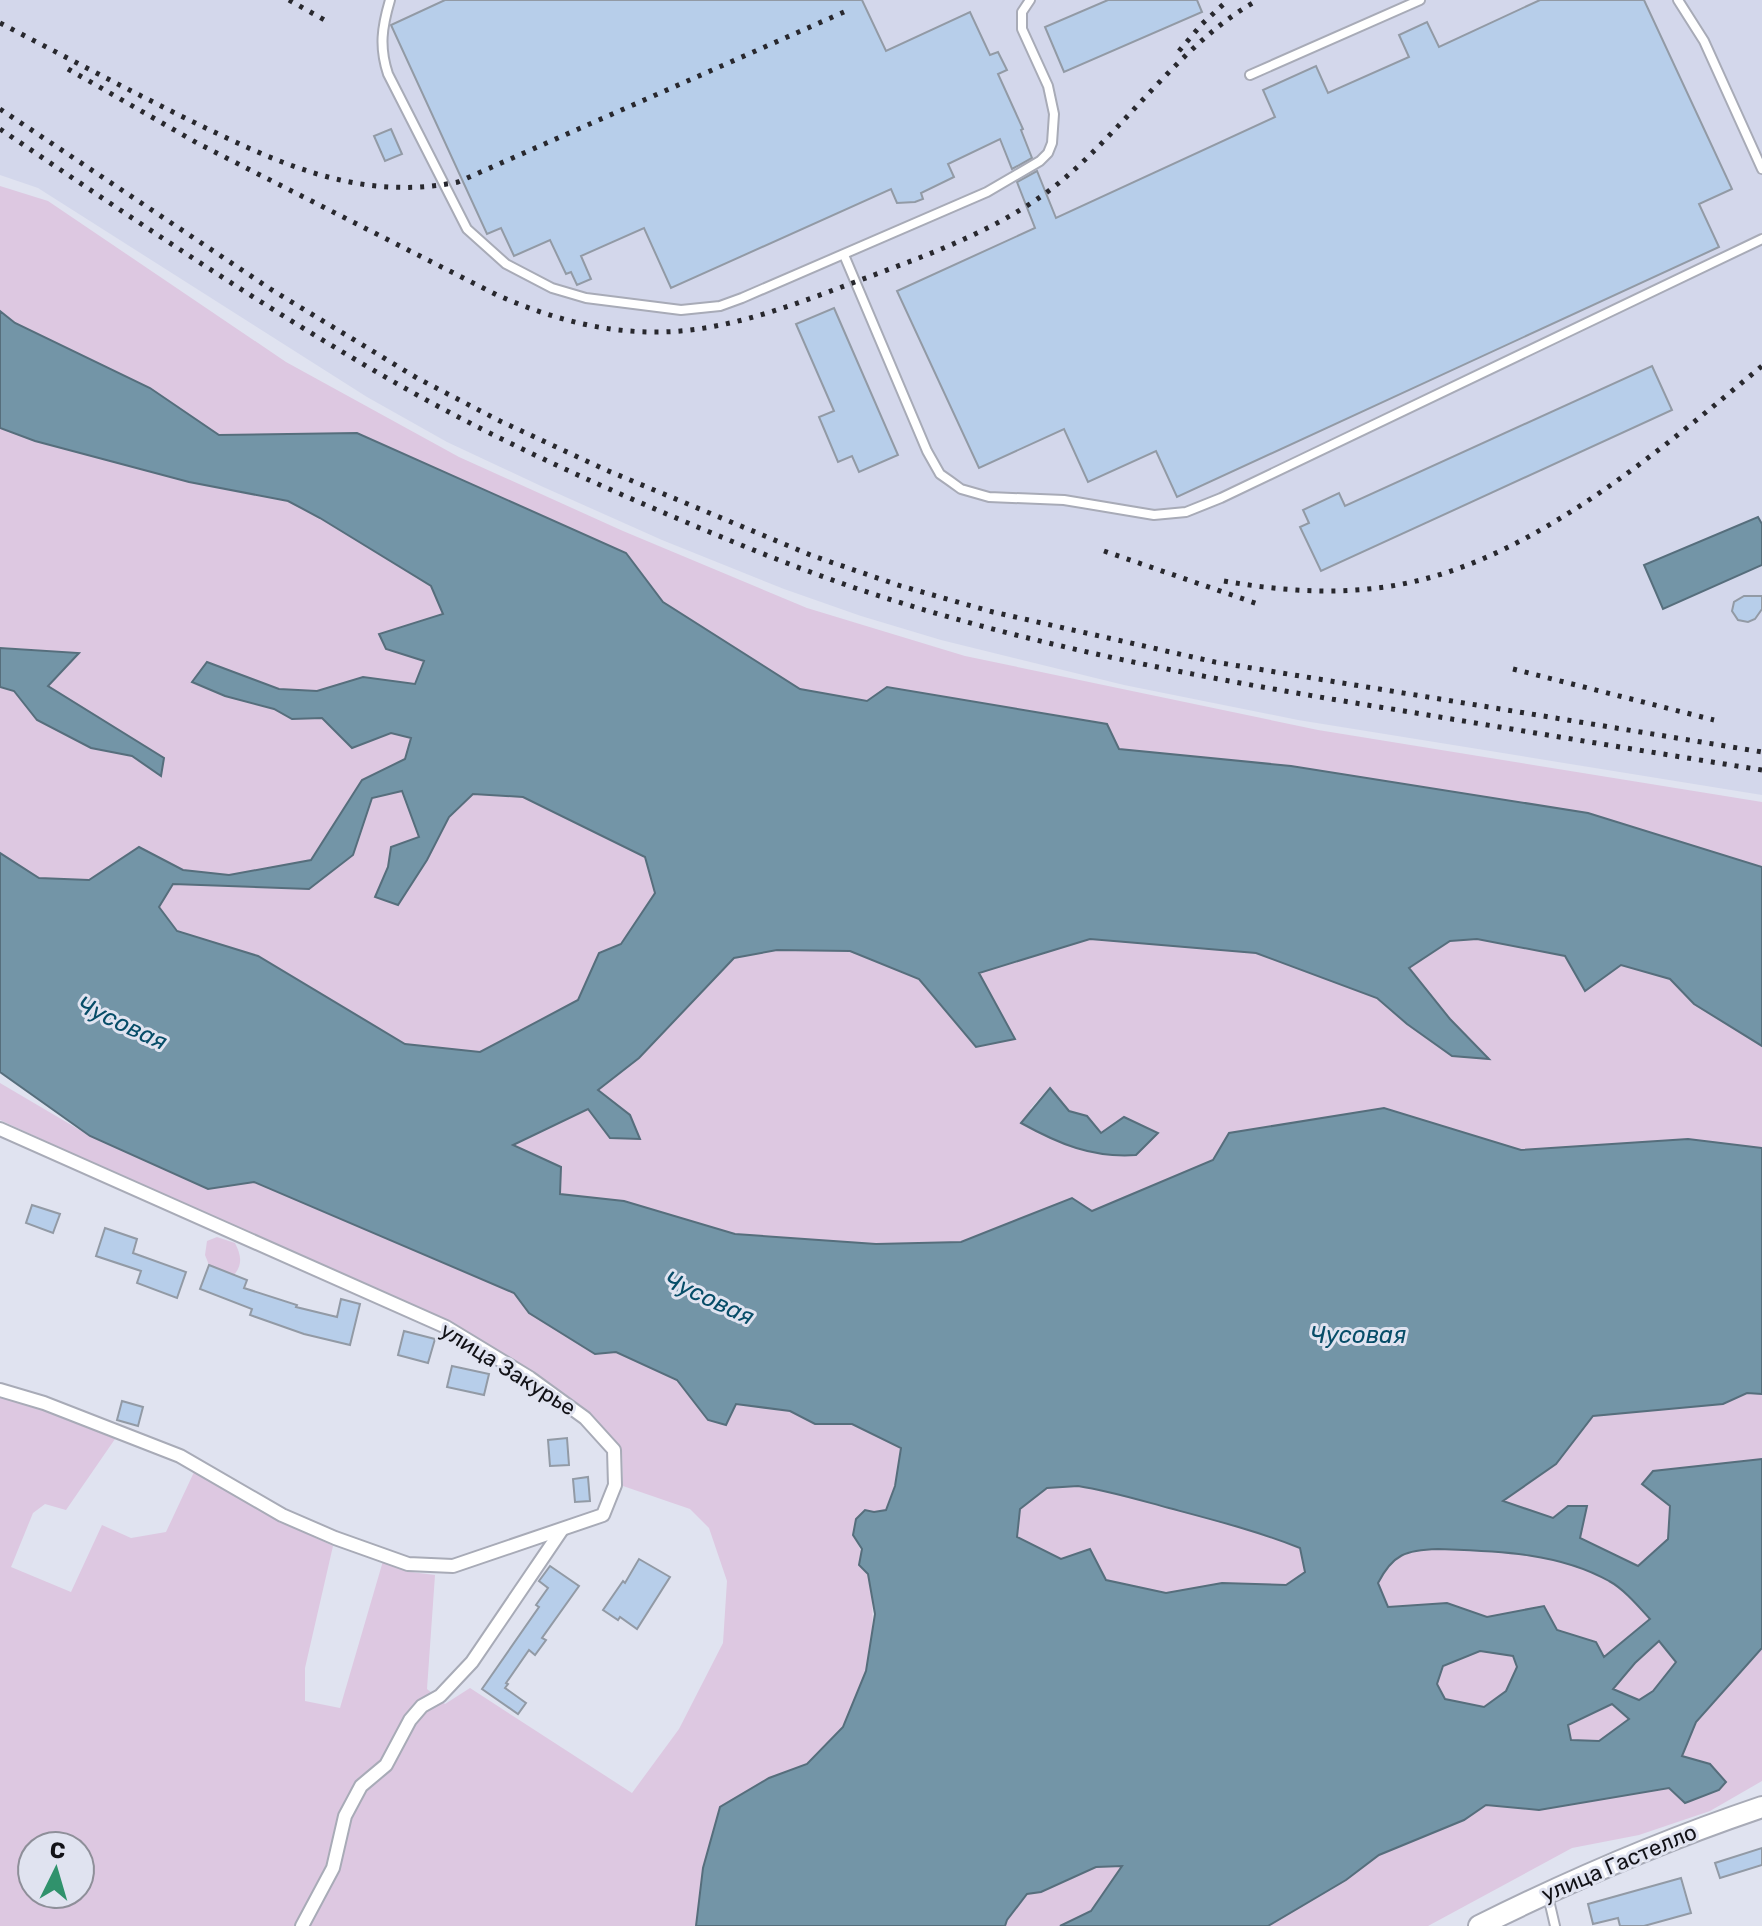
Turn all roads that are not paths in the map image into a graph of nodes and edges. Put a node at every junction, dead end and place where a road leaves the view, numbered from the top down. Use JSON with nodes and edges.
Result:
{"nodes":[{"id":1,"x":390,"y":0,"type":"edge"},
{"id":2,"x":1030,"y":0,"type":"edge"},
{"id":3,"x":1420,"y":0,"type":"edge"},
{"id":4,"x":1678,"y":0,"type":"edge"},
{"id":5,"x":1250,"y":75,"type":"dead end"},
{"id":6,"x":1762,"y":169,"type":"edge"},
{"id":7,"x":1762,"y":239,"type":"edge"},
{"id":8,"x":844,"y":255,"type":"junction"},
{"id":9,"x":0,"y":1129,"type":"edge"},
{"id":10,"x":0,"y":1390,"type":"edge"},
{"id":11,"x":561,"y":1531,"type":"junction"},
{"id":12,"x":1762,"y":1807,"type":"edge"},
{"id":13,"x":1547,"y":1892,"type":"junction"},
{"id":14,"x":302,"y":1926,"type":"edge"},
{"id":15,"x":1479,"y":1926,"type":"edge"},
{"id":16,"x":1555,"y":1926,"type":"edge"}],
"edges":[{"from":1,"to":8,"type":"lane"},
{"from":2,"to":8,"type":"lane"},
{"from":3,"to":5,"type":"lane"},
{"from":4,"to":6,"type":"lane"},
{"from":7,"to":8,"type":"lane"},
{"from":9,"to":11,"type":"street","name":"улица Закурье"},
{"from":10,"to":11,"type":"street","name":"улица Закурье"},
{"from":11,"to":14,"type":"street"},
{"from":12,"to":13,"type":"street","name":"улица Гастелло"},
{"from":13,"to":15,"type":"street","name":"улица Гастелло"},
{"from":13,"to":16,"type":"lane"}]}
